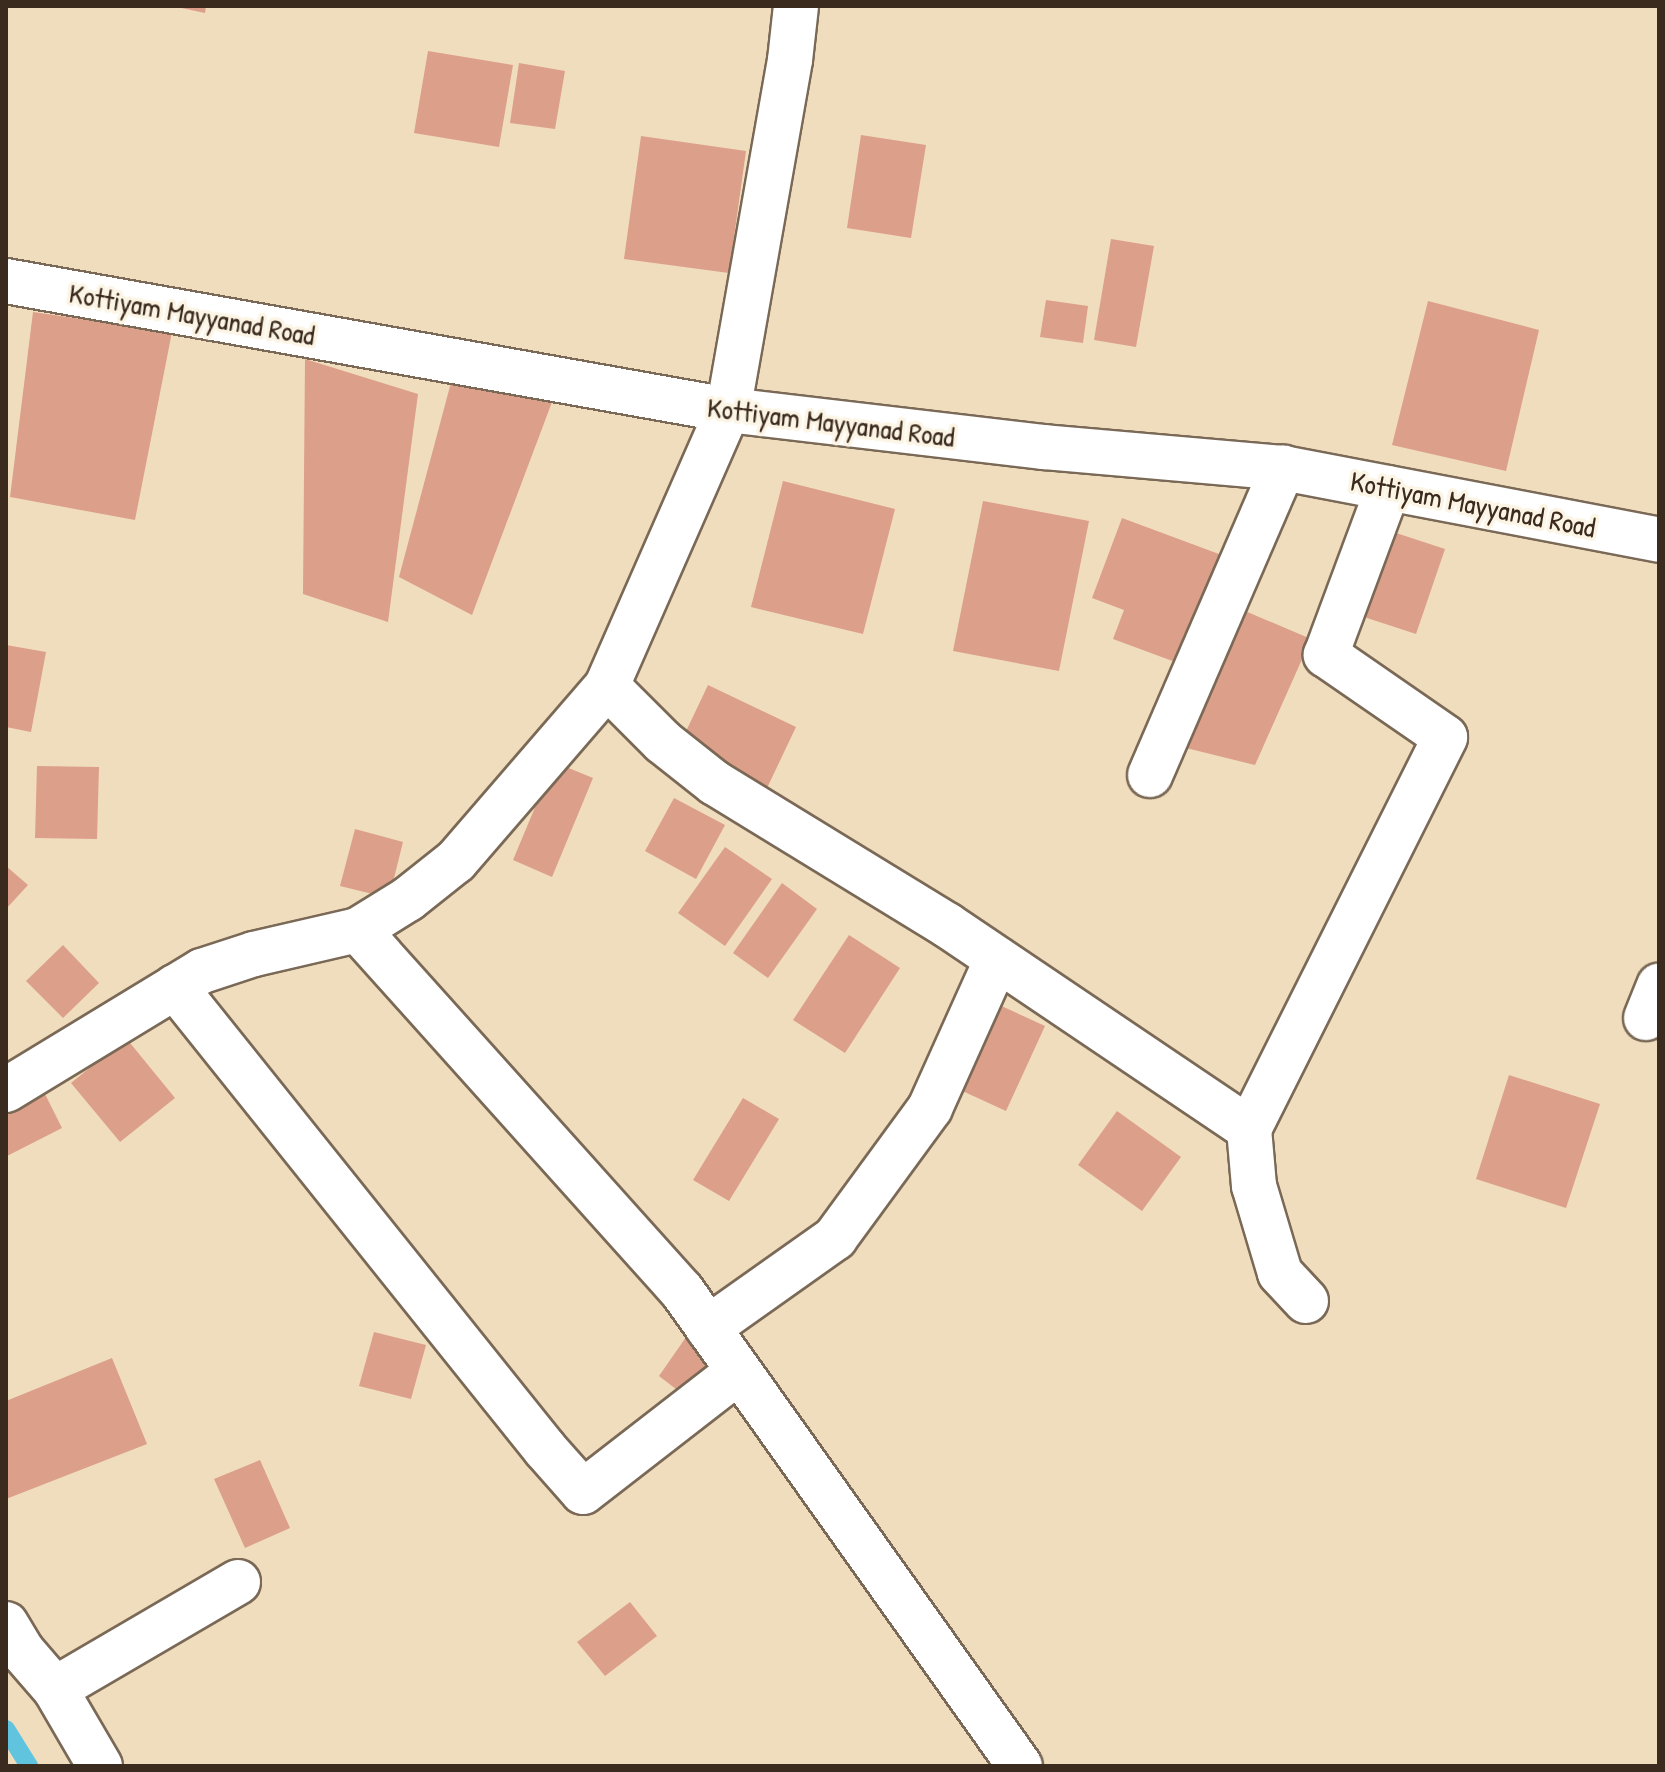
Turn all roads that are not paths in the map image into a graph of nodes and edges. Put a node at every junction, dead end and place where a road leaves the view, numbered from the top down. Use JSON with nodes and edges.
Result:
{"nodes":[{"id":1,"x":796,"y":6,"type":"edge"},
{"id":2,"x":6,"y":281,"type":"edge"},
{"id":3,"x":728,"y":410,"type":"junction"},
{"id":4,"x":1283,"y":468,"type":"junction"},
{"id":5,"x":1388,"y":488,"type":"junction"},
{"id":6,"x":1659,"y":540,"type":"edge"},
{"id":7,"x":607,"y":686,"type":"junction"},
{"id":8,"x":1150,"y":775,"type":"dead end"},
{"id":9,"x":358,"y":930,"type":"junction"},
{"id":10,"x":997,"y":959,"type":"junction"},
{"id":11,"x":175,"y":987,"type":"junction"},
{"id":12,"x":6,"y":1090,"type":"edge"},
{"id":13,"x":1249,"y":1129,"type":"junction"},
{"id":14,"x":1306,"y":1301,"type":"dead end"},
{"id":15,"x":708,"y":1328,"type":"junction"},
{"id":16,"x":739,"y":1371,"type":"junction"},
{"id":17,"x":238,"y":1582,"type":"dead end"},
{"id":18,"x":12,"y":1646,"type":"edge"},
{"id":19,"x":55,"y":1689,"type":"junction"},
{"id":20,"x":100,"y":1766,"type":"edge"},
{"id":21,"x":1020,"y":1766,"type":"edge"}],
"edges":[{"from":1,"to":3,"type":"street"},
{"from":2,"to":3,"type":"street","name":"Kottiyam Mayyanad Road"},
{"from":3,"to":4,"type":"street","name":"Kottiyam Mayyanad Road"},
{"from":3,"to":7,"type":"street"},
{"from":4,"to":5,"type":"street","name":"Kottiyam Mayyanad Road"},
{"from":4,"to":8,"type":"street"},
{"from":5,"to":6,"type":"street","name":"Kottiyam Mayyanad Road"},
{"from":5,"to":13,"type":"street"},
{"from":7,"to":9,"type":"street"},
{"from":7,"to":10,"type":"street"},
{"from":9,"to":11,"type":"street"},
{"from":9,"to":15,"type":"street"},
{"from":10,"to":13,"type":"street"},
{"from":10,"to":15,"type":"street"},
{"from":11,"to":12,"type":"street"},
{"from":11,"to":16,"type":"street"},
{"from":13,"to":14,"type":"street"},
{"from":15,"to":16,"type":"street"},
{"from":16,"to":21,"type":"street"},
{"from":17,"to":19,"type":"street"},
{"from":18,"to":19,"type":"street"},
{"from":19,"to":20,"type":"street"}]}
